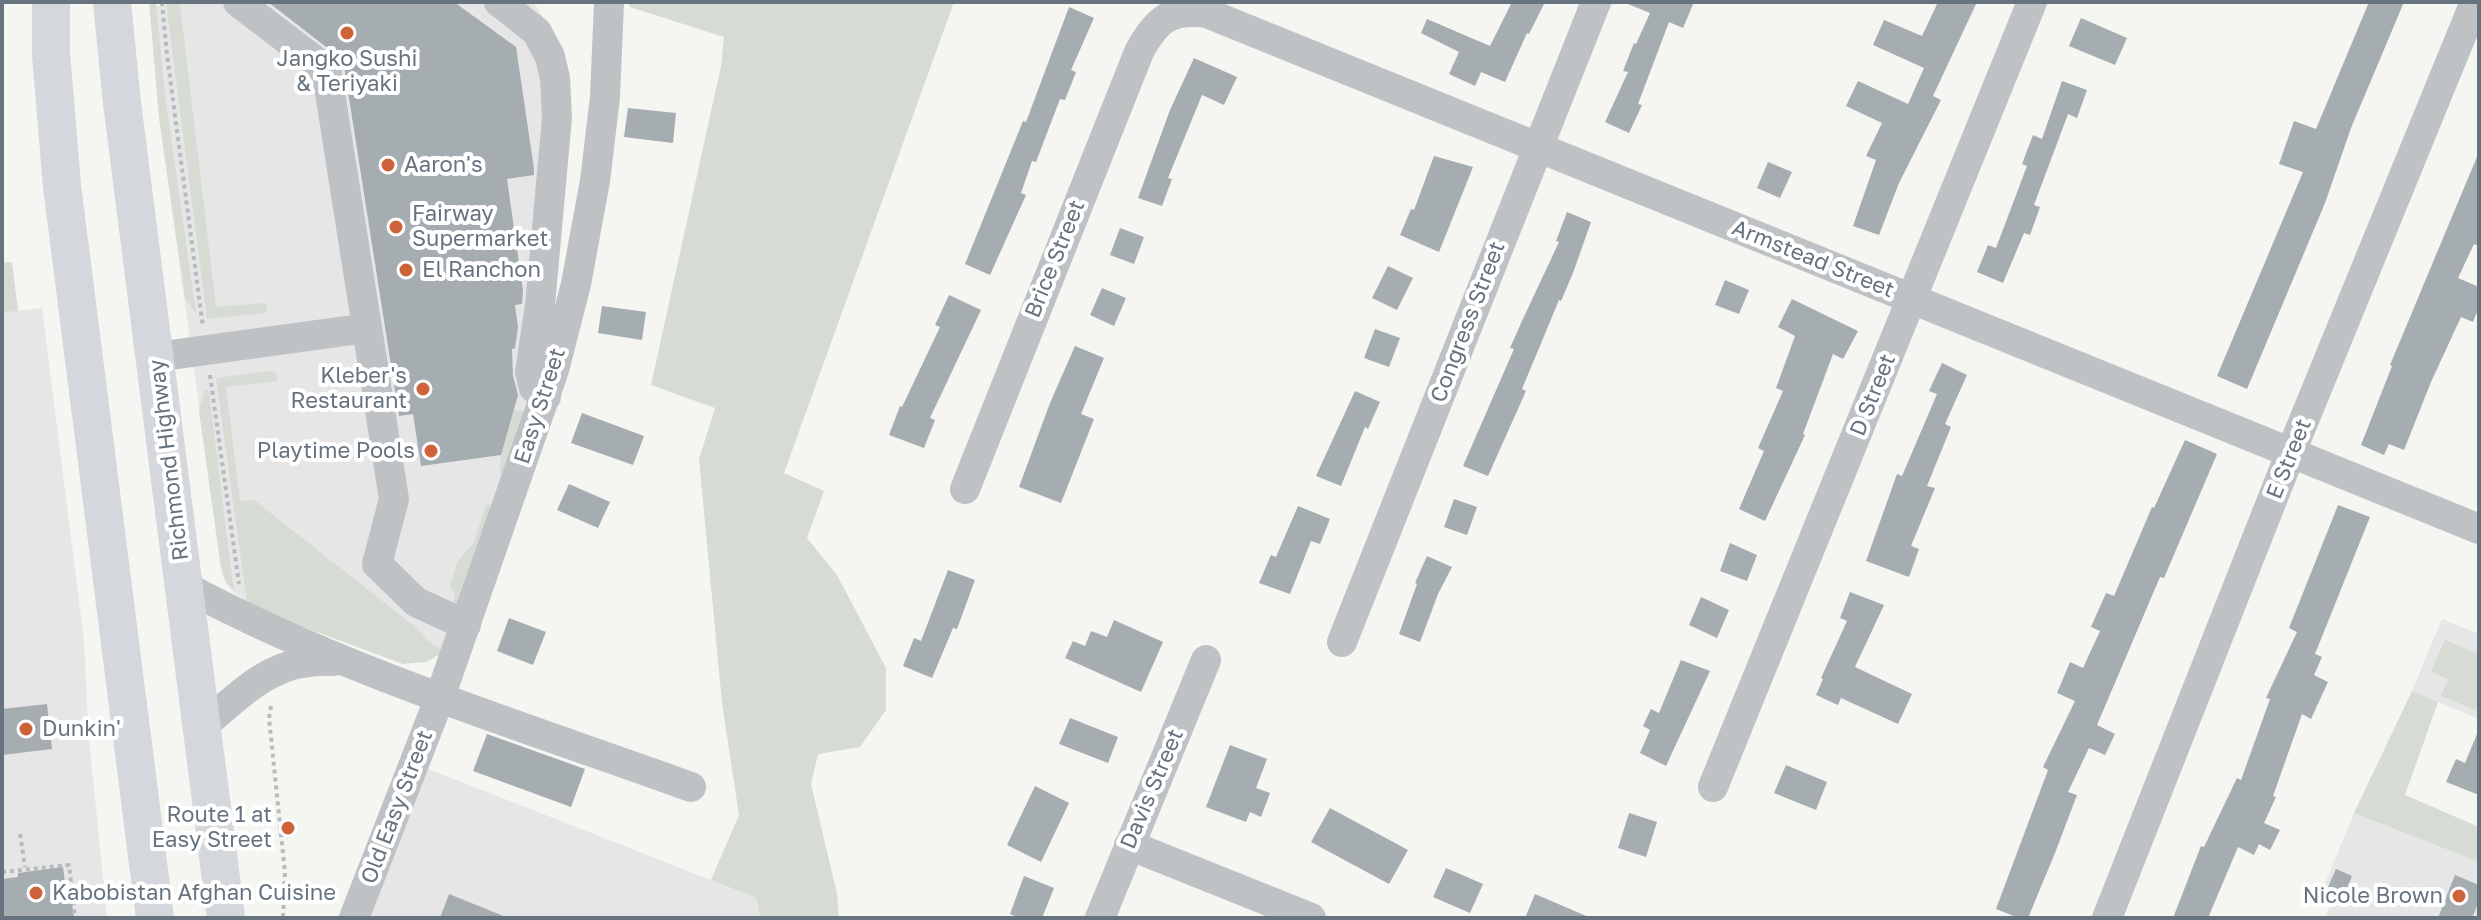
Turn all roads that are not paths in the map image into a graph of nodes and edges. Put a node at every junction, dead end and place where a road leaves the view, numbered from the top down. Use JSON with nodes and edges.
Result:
{"nodes":[{"id":1,"x":51,"y":2,"type":"edge"},
{"id":2,"x":112,"y":2,"type":"edge"},
{"id":3,"x":238,"y":2,"type":"edge"},
{"id":4,"x":499,"y":2,"type":"edge"},
{"id":5,"x":609,"y":2,"type":"edge"},
{"id":6,"x":1596,"y":2,"type":"edge"},
{"id":7,"x":2032,"y":2,"type":"edge"},
{"id":8,"x":2475,"y":2,"type":"edge"},
{"id":9,"x":1149,"y":32,"type":"joint"},
{"id":10,"x":1537,"y":147,"type":"junction"},
{"id":11,"x":1912,"y":299,"type":"junction"},
{"id":12,"x":367,"y":328,"type":"junction"},
{"id":13,"x":156,"y":357,"type":"junction"},
{"id":14,"x":546,"y":397,"type":"junction"},
{"id":15,"x":2291,"y":452,"type":"junction"},
{"id":16,"x":965,"y":489,"type":"dead end"},
{"id":17,"x":2478,"y":527,"type":"edge"},
{"id":18,"x":184,"y":586,"type":"junction"},
{"id":19,"x":466,"y":625,"type":"junction"},
{"id":20,"x":1342,"y":642,"type":"dead end"},
{"id":21,"x":1206,"y":660,"type":"dead end"},
{"id":22,"x":343,"y":662,"type":"junction"},
{"id":23,"x":440,"y":697,"type":"junction"},
{"id":24,"x":201,"y":727,"type":"junction"},
{"id":25,"x":691,"y":787,"type":"dead end"},
{"id":26,"x":1713,"y":787,"type":"dead end"},
{"id":27,"x":1129,"y":845,"type":"junction"},
{"id":28,"x":155,"y":918,"type":"edge"},
{"id":29,"x":226,"y":918,"type":"edge"},
{"id":30,"x":354,"y":918,"type":"edge"},
{"id":31,"x":1100,"y":918,"type":"edge"},
{"id":32,"x":1311,"y":918,"type":"edge"},
{"id":33,"x":2107,"y":918,"type":"edge"}],
"edges":[{"from":1,"to":28,"type":"main road"},
{"from":2,"to":13,"type":"main road","name":"Richmond Highway"},
{"from":3,"to":12,"type":"street"},
{"from":4,"to":14,"type":"street"},
{"from":5,"to":14,"type":"street","name":"Easy Street"},
{"from":6,"to":10,"type":"street","name":"Congress Street"},
{"from":7,"to":11,"type":"street","name":"D Street"},
{"from":8,"to":15,"type":"street","name":"E Street"},
{"from":9,"to":10,"type":"street","name":"Armstead Street"},
{"from":9,"to":16,"type":"street","name":"Brice Street"},
{"from":10,"to":11,"type":"street","name":"Armstead Street"},
{"from":10,"to":20,"type":"street","name":"Congress Street"},
{"from":11,"to":15,"type":"street","name":"Armstead Street"},
{"from":11,"to":26,"type":"street","name":"D Street"},
{"from":12,"to":13,"type":"street"},
{"from":12,"to":19,"type":"street"},
{"from":13,"to":18,"type":"main road","name":"Richmond Highway"},
{"from":14,"to":19,"type":"street","name":"Easy Street"},
{"from":15,"to":17,"type":"street","name":"Armstead Street"},
{"from":15,"to":33,"type":"street","name":"E Street"},
{"from":18,"to":22,"type":"street"},
{"from":18,"to":24,"type":"main road","name":"Richmond Highway"},
{"from":19,"to":23,"type":"street","name":"Easy Street"},
{"from":21,"to":27,"type":"street","name":"Davis Street"},
{"from":22,"to":23,"type":"street"},
{"from":22,"to":24,"type":"street"},
{"from":23,"to":25,"type":"street"},
{"from":23,"to":30,"type":"street","name":"Old Easy Street"},
{"from":24,"to":29,"type":"main road","name":"Richmond Highway"},
{"from":27,"to":31,"type":"street","name":"Davis Street"},
{"from":27,"to":32,"type":"street"}]}
